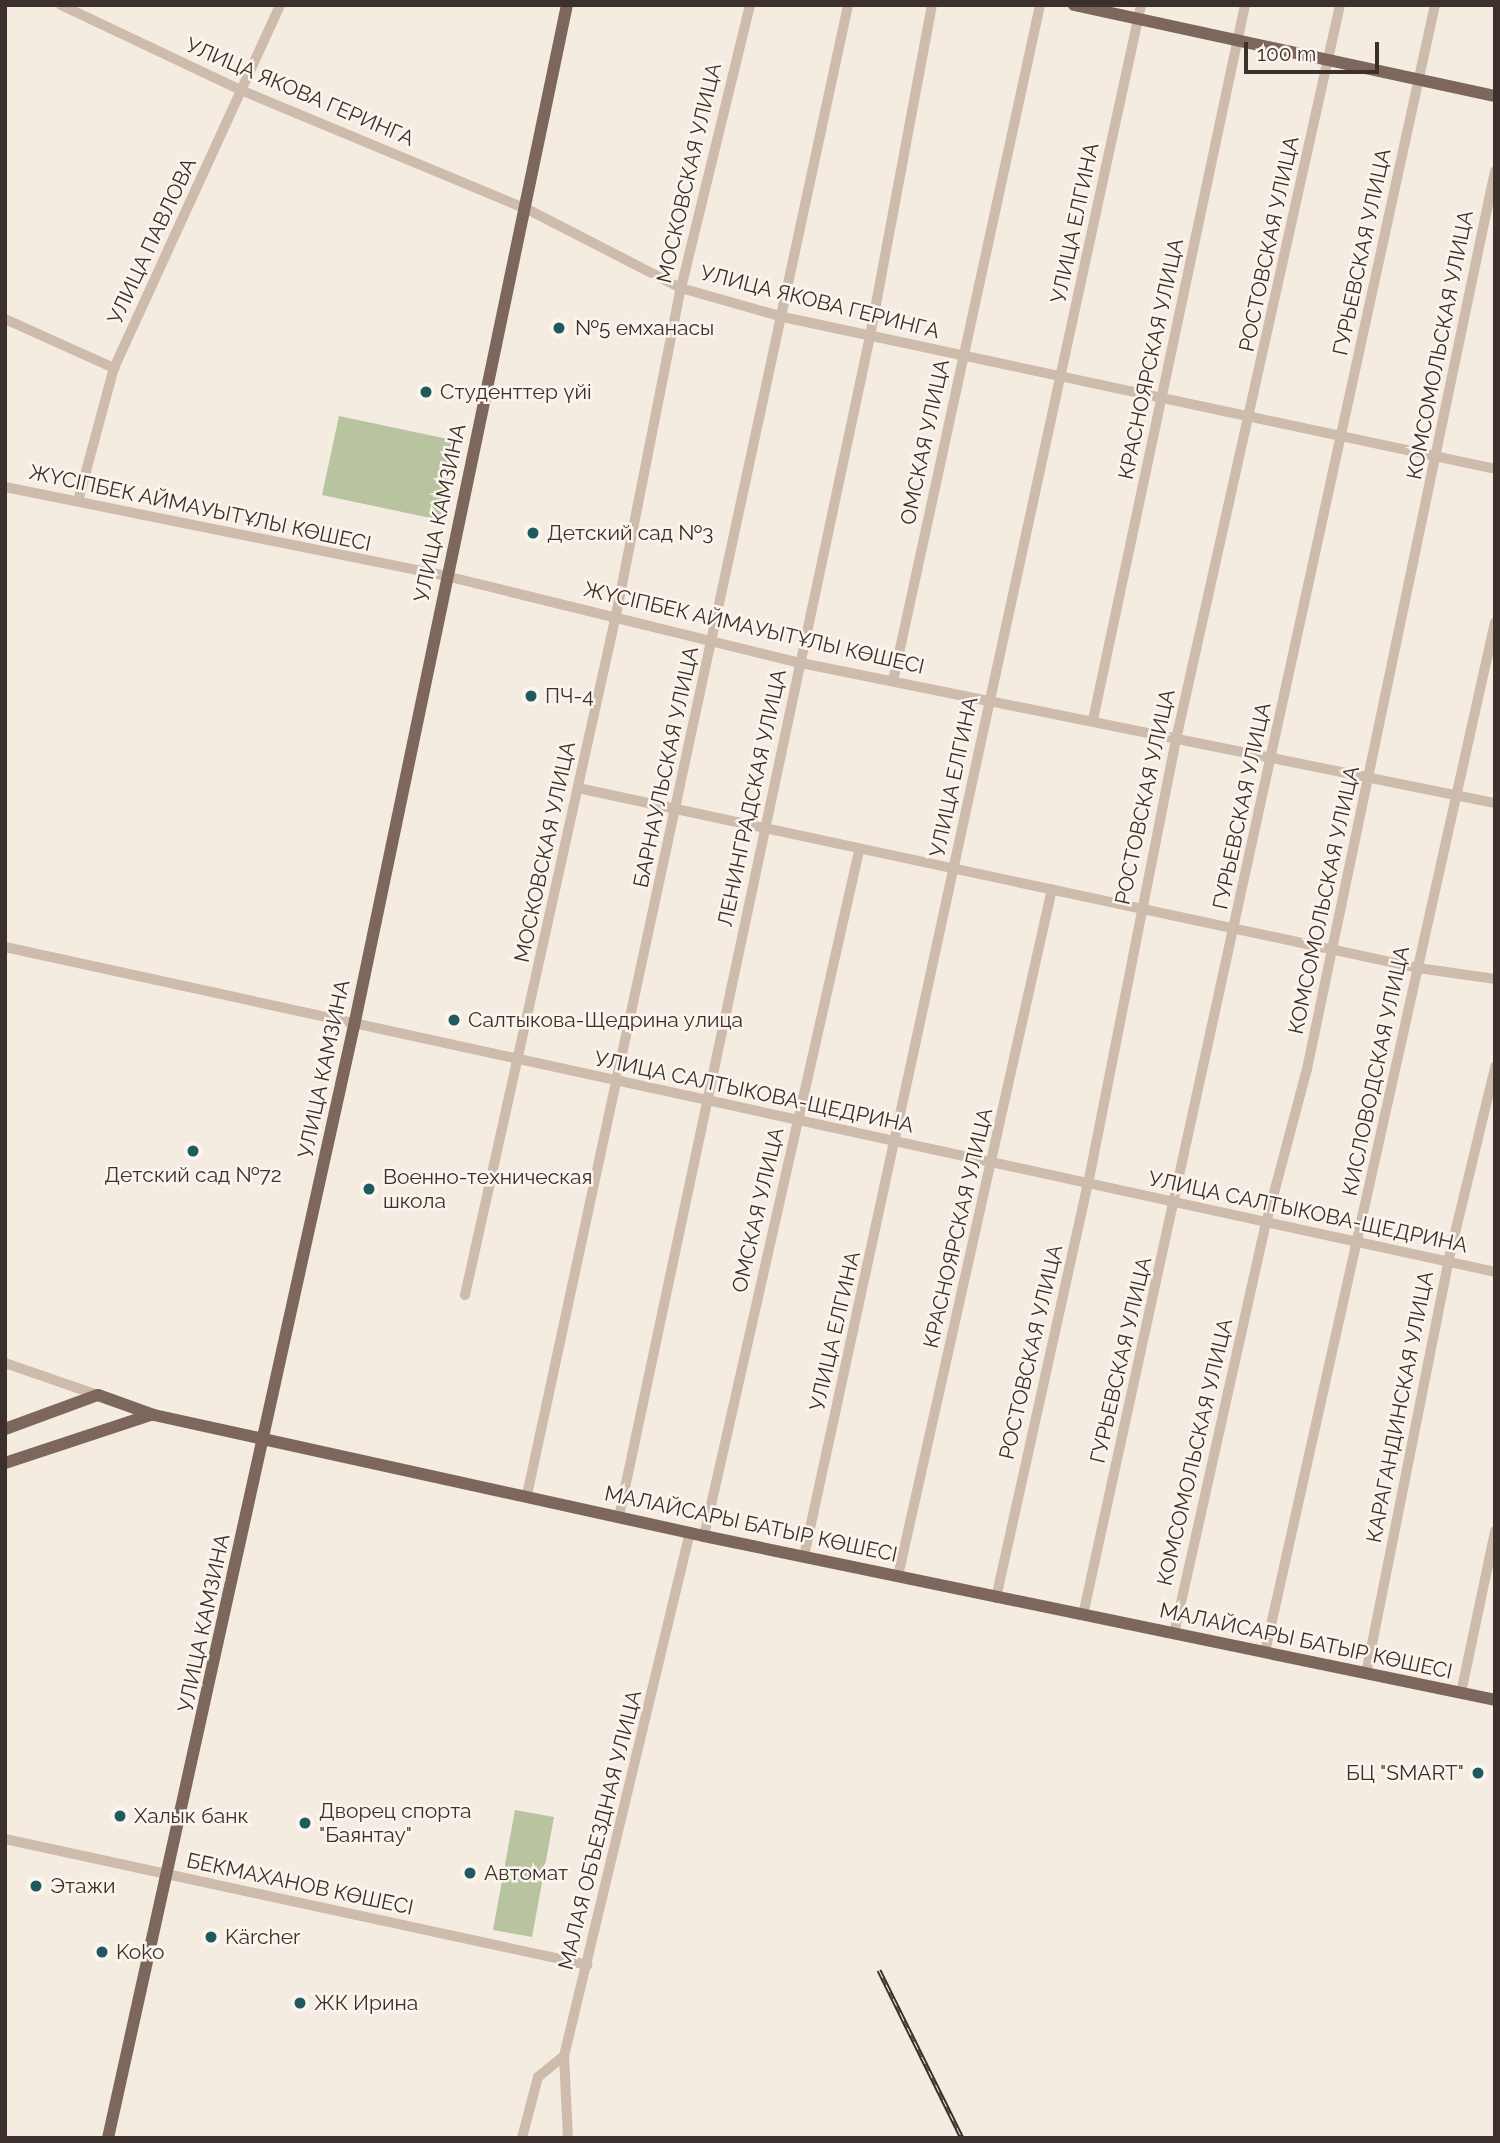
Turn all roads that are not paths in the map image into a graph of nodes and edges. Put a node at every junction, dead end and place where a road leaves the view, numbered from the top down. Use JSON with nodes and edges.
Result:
{"nodes":[{"id":1,"x":61,"y":5,"type":"edge"},
{"id":2,"x":280,"y":5,"type":"edge"},
{"id":3,"x":567,"y":5,"type":"edge"},
{"id":4,"x":750,"y":5,"type":"edge"},
{"id":5,"x":848,"y":5,"type":"edge"},
{"id":6,"x":933,"y":5,"type":"edge"},
{"id":7,"x":1040,"y":5,"type":"edge"},
{"id":8,"x":1074,"y":5,"type":"edge"},
{"id":9,"x":1141,"y":5,"type":"edge"},
{"id":10,"x":1245,"y":5,"type":"edge"},
{"id":11,"x":1340,"y":5,"type":"edge"},
{"id":12,"x":1435,"y":5,"type":"edge"},
{"id":13,"x":1138,"y":19,"type":"junction"},
{"id":14,"x":1238,"y":40,"type":"junction"},
{"id":15,"x":1327,"y":59,"type":"junction"},
{"id":16,"x":1418,"y":78,"type":"junction"},
{"id":17,"x":243,"y":92,"type":"junction"},
{"id":18,"x":1495,"y":96,"type":"edge"},
{"id":19,"x":1495,"y":171,"type":"edge"},
{"id":20,"x":527,"y":209,"type":"junction"},
{"id":21,"x":681,"y":288,"type":"junction"},
{"id":22,"x":783,"y":317,"type":"junction"},
{"id":23,"x":5,"y":319,"type":"edge"},
{"id":24,"x":870,"y":336,"type":"junction"},
{"id":25,"x":964,"y":355,"type":"junction"},
{"id":26,"x":114,"y":368,"type":"junction"},
{"id":27,"x":1063,"y":376,"type":"junction"},
{"id":28,"x":1163,"y":398,"type":"junction"},
{"id":29,"x":1251,"y":420,"type":"junction"},
{"id":30,"x":1342,"y":439,"type":"junction"},
{"id":31,"x":1437,"y":457,"type":"junction"},
{"id":32,"x":1495,"y":469,"type":"edge"},
{"id":33,"x":5,"y":487,"type":"edge"},
{"id":34,"x":78,"y":500,"type":"junction"},
{"id":35,"x":446,"y":576,"type":"junction"},
{"id":36,"x":616,"y":615,"type":"junction"},
{"id":37,"x":1495,"y":622,"type":"edge"},
{"id":38,"x":713,"y":641,"type":"junction"},
{"id":39,"x":802,"y":663,"type":"junction"},
{"id":40,"x":892,"y":681,"type":"junction"},
{"id":41,"x":990,"y":702,"type":"junction"},
{"id":42,"x":1093,"y":720,"type":"junction"},
{"id":43,"x":1177,"y":735,"type":"junction"},
{"id":44,"x":1273,"y":755,"type":"junction"},
{"id":45,"x":1370,"y":776,"type":"junction"},
{"id":46,"x":578,"y":788,"type":"junction"},
{"id":47,"x":1457,"y":794,"type":"junction"},
{"id":48,"x":1495,"y":803,"type":"edge"},
{"id":49,"x":675,"y":810,"type":"junction"},
{"id":50,"x":767,"y":829,"type":"junction"},
{"id":51,"x":859,"y":851,"type":"junction"},
{"id":52,"x":954,"y":868,"type":"junction"},
{"id":53,"x":1052,"y":889,"type":"junction"},
{"id":54,"x":1141,"y":906,"type":"junction"},
{"id":55,"x":1236,"y":927,"type":"junction"},
{"id":56,"x":5,"y":947,"type":"edge"},
{"id":57,"x":1333,"y":951,"type":"junction"},
{"id":58,"x":1418,"y":968,"type":"junction"},
{"id":59,"x":1495,"y":979,"type":"edge"},
{"id":60,"x":354,"y":1026,"type":"junction"},
{"id":61,"x":520,"y":1062,"type":"junction"},
{"id":62,"x":1495,"y":1067,"type":"edge"},
{"id":63,"x":616,"y":1083,"type":"junction"},
{"id":64,"x":704,"y":1101,"type":"junction"},
{"id":65,"x":798,"y":1122,"type":"junction"},
{"id":66,"x":896,"y":1143,"type":"junction"},
{"id":67,"x":993,"y":1163,"type":"junction"},
{"id":68,"x":1088,"y":1184,"type":"junction"},
{"id":69,"x":1177,"y":1204,"type":"junction"},
{"id":70,"x":1266,"y":1223,"type":"junction"},
{"id":71,"x":1358,"y":1241,"type":"junction"},
{"id":72,"x":1448,"y":1262,"type":"junction"},
{"id":73,"x":1495,"y":1272,"type":"edge"},
{"id":74,"x":465,"y":1295,"type":"dead end"},
{"id":75,"x":5,"y":1363,"type":"edge"},
{"id":76,"x":98,"y":1395,"type":"junction"},
{"id":77,"x":154,"y":1415,"type":"junction"},
{"id":78,"x":5,"y":1429,"type":"edge"},
{"id":79,"x":264,"y":1437,"type":"junction"},
{"id":80,"x":5,"y":1463,"type":"edge"},
{"id":81,"x":527,"y":1495,"type":"junction"},
{"id":82,"x":619,"y":1516,"type":"junction"},
{"id":83,"x":1495,"y":1531,"type":"edge"},
{"id":84,"x":690,"y":1532,"type":"junction"},
{"id":85,"x":704,"y":1535,"type":"junction"},
{"id":86,"x":804,"y":1556,"type":"junction"},
{"id":87,"x":898,"y":1576,"type":"junction"},
{"id":88,"x":996,"y":1598,"type":"junction"},
{"id":89,"x":1083,"y":1615,"type":"junction"},
{"id":90,"x":1174,"y":1634,"type":"junction"},
{"id":91,"x":1265,"y":1652,"type":"junction"},
{"id":92,"x":1366,"y":1674,"type":"junction"},
{"id":93,"x":1461,"y":1693,"type":"junction"},
{"id":94,"x":1495,"y":1700,"type":"edge"},
{"id":95,"x":5,"y":1839,"type":"edge"},
{"id":96,"x":166,"y":1875,"type":"junction"},
{"id":97,"x":588,"y":1965,"type":"junction"},
{"id":98,"x":564,"y":2056,"type":"junction"},
{"id":99,"x":108,"y":2138,"type":"edge"},
{"id":100,"x":522,"y":2138,"type":"edge"},
{"id":101,"x":568,"y":2138,"type":"edge"}],
"edges":[{"from":1,"to":17,"type":"street","name":"УЛИЦА ЯКОВА ГЕРИНГА"},
{"from":2,"to":17,"type":"street","name":"УЛИЦА ПАВЛОВА"},
{"from":3,"to":20,"type":"main road","name":"УЛИЦА КАМЗИНА"},
{"from":4,"to":21,"type":"street","name":"МОСКОВСКАЯ УЛИЦА"},
{"from":5,"to":22,"type":"street","name":"БАРНАУЛЬСКАЯ УЛИЦА"},
{"from":6,"to":24,"type":"street","name":"ЛЕНИНГРАДСКАЯ УЛИЦА"},
{"from":7,"to":25,"type":"street","name":"ОМСКАЯ УЛИЦА"},
{"from":8,"to":13,"type":"main road"},
{"from":9,"to":13,"type":"street","name":"УЛИЦА ЕЛГИНА"},
{"from":10,"to":14,"type":"street","name":"КРАСНОЯРСКАЯ УЛИЦА"},
{"from":11,"to":15,"type":"street","name":"РОСТОВСКАЯ УЛИЦА"},
{"from":12,"to":16,"type":"street","name":"ГУРЬЕВСКАЯ УЛИЦА"},
{"from":13,"to":14,"type":"main road"},
{"from":13,"to":27,"type":"street","name":"УЛИЦА ЕЛГИНА"},
{"from":14,"to":15,"type":"main road"},
{"from":14,"to":28,"type":"street","name":"КРАСНОЯРСКАЯ УЛИЦА"},
{"from":15,"to":16,"type":"main road"},
{"from":15,"to":29,"type":"street","name":"РОСТОВСКАЯ УЛИЦА"},
{"from":16,"to":18,"type":"main road"},
{"from":16,"to":30,"type":"street","name":"ГУРЬЕВСКАЯ УЛИЦА"},
{"from":17,"to":20,"type":"street","name":"УЛИЦА ЯКОВА ГЕРИНГА"},
{"from":17,"to":26,"type":"street","name":"УЛИЦА ПАВЛОВА"},
{"from":19,"to":31,"type":"street","name":"КОМСОМОЛЬСКАЯ УЛИЦА"},
{"from":20,"to":21,"type":"street","name":"УЛИЦА ЯКОВА ГЕРИНГА"},
{"from":20,"to":35,"type":"main road","name":"УЛИЦА КАМЗИНА"},
{"from":21,"to":22,"type":"street","name":"УЛИЦА ЯКОВА ГЕРИНГА"},
{"from":21,"to":36,"type":"street","name":"МОСКОВСКАЯ УЛИЦА"},
{"from":22,"to":24,"type":"street","name":"УЛИЦА ЯКОВА ГЕРИНГА"},
{"from":22,"to":38,"type":"street","name":"БАРНАУЛЬСКАЯ УЛИЦА"},
{"from":23,"to":26,"type":"street"},
{"from":24,"to":25,"type":"street","name":"УЛИЦА ЯКОВА ГЕРИНГА"},
{"from":24,"to":39,"type":"street","name":"ЛЕНИНГРАДСКАЯ УЛИЦА"},
{"from":25,"to":27,"type":"street","name":"УЛИЦА ЯКОВА ГЕРИНГА"},
{"from":25,"to":40,"type":"street","name":"ОМСКАЯ УЛИЦА"},
{"from":26,"to":34,"type":"street","name":"УЛИЦА ПАВЛОВА"},
{"from":27,"to":28,"type":"street","name":"УЛИЦА ЯКОВА ГЕРИНГА"},
{"from":27,"to":41,"type":"street","name":"УЛИЦА ЕЛГИНА"},
{"from":28,"to":29,"type":"street","name":"УЛИЦА ЯКОВА ГЕРИНГА"},
{"from":28,"to":42,"type":"street","name":"КРАСНОЯРСКАЯ УЛИЦА"},
{"from":29,"to":30,"type":"street","name":"УЛИЦА ЯКОВА ГЕРИНГА"},
{"from":29,"to":43,"type":"street","name":"РОСТОВСКАЯ УЛИЦА"},
{"from":30,"to":31,"type":"street","name":"УЛИЦА ЯКОВА ГЕРИНГА"},
{"from":30,"to":44,"type":"street","name":"ГУРЬЕВСКАЯ УЛИЦА"},
{"from":31,"to":32,"type":"street","name":"УЛИЦА ЯКОВА ГЕРИНГА"},
{"from":31,"to":45,"type":"street","name":"КОМСОМОЛЬСКАЯ УЛИЦА"},
{"from":33,"to":34,"type":"street","name":"ЖҮСІПБЕК АЙМАУЫТҰЛЫ КӨШЕСІ"},
{"from":34,"to":35,"type":"street","name":"ЖҮСІПБЕК АЙМАУЫТҰЛЫ КӨШЕСІ"},
{"from":35,"to":36,"type":"street","name":"ЖҮСІПБЕК АЙМАУЫТҰЛЫ КӨШЕСІ"},
{"from":35,"to":60,"type":"main road","name":"УЛИЦА КАМЗИНА"},
{"from":36,"to":38,"type":"street","name":"ЖҮСІПБЕК АЙМАУЫТҰЛЫ КӨШЕСІ"},
{"from":36,"to":46,"type":"street","name":"МОСКОВСКАЯ УЛИЦА"},
{"from":37,"to":47,"type":"street","name":"КИСЛОВОДСКАЯ УЛИЦА"},
{"from":38,"to":39,"type":"street","name":"ЖҮСІПБЕК АЙМАУЫТҰЛЫ КӨШЕСІ"},
{"from":38,"to":49,"type":"street","name":"БАРНАУЛЬСКАЯ УЛИЦА"},
{"from":39,"to":40,"type":"street","name":"ЖҮСІПБЕК АЙМАУЫТҰЛЫ КӨШЕСІ"},
{"from":39,"to":50,"type":"street","name":"ЛЕНИНГРАДСКАЯ УЛИЦА"},
{"from":40,"to":41,"type":"street","name":"ЖҮСІПБЕК АЙМАУЫТҰЛЫ КӨШЕСІ"},
{"from":41,"to":42,"type":"street","name":"ЖҮСІПБЕК АЙМАУЫТҰЛЫ КӨШЕСІ"},
{"from":41,"to":52,"type":"street","name":"УЛИЦА ЕЛГИНА"},
{"from":42,"to":43,"type":"street","name":"ЖҮСІПБЕК АЙМАУЫТҰЛЫ КӨШЕСІ"},
{"from":43,"to":44,"type":"street","name":"ЖҮСІПБЕК АЙМАУЫТҰЛЫ КӨШЕСІ"},
{"from":43,"to":54,"type":"street","name":"РОСТОВСКАЯ УЛИЦА"},
{"from":44,"to":45,"type":"street","name":"ЖҮСІПБЕК АЙМАУЫТҰЛЫ КӨШЕСІ"},
{"from":44,"to":55,"type":"street","name":"ГУРЬЕВСКАЯ УЛИЦА"},
{"from":45,"to":47,"type":"street","name":"ЖҮСІПБЕК АЙМАУЫТҰЛЫ КӨШЕСІ"},
{"from":45,"to":57,"type":"street","name":"КОМСОМОЛЬСКАЯ УЛИЦА"},
{"from":46,"to":49,"type":"street"},
{"from":46,"to":61,"type":"street","name":"МОСКОВСКАЯ УЛИЦА"},
{"from":47,"to":48,"type":"street","name":"ЖҮСІПБЕК АЙМАУЫТҰЛЫ КӨШЕСІ"},
{"from":47,"to":58,"type":"street","name":"КИСЛОВОДСКАЯ УЛИЦА"},
{"from":49,"to":50,"type":"street"},
{"from":49,"to":63,"type":"street","name":"БАРНАУЛЬСКАЯ УЛИЦА"},
{"from":50,"to":51,"type":"street"},
{"from":50,"to":64,"type":"street","name":"ЛЕНИНГРАДСКАЯ УЛИЦА"},
{"from":51,"to":52,"type":"street"},
{"from":51,"to":65,"type":"street","name":"ОМСКАЯ УЛИЦА"},
{"from":52,"to":53,"type":"street"},
{"from":52,"to":66,"type":"street","name":"УЛИЦА ЕЛГИНА"},
{"from":53,"to":54,"type":"street"},
{"from":53,"to":67,"type":"street","name":"КРАСНОЯРСКАЯ УЛИЦА"},
{"from":54,"to":55,"type":"street"},
{"from":54,"to":68,"type":"street","name":"РОСТОВСКАЯ УЛИЦА"},
{"from":55,"to":57,"type":"street"},
{"from":55,"to":69,"type":"street","name":"ГУРЬЕВСКАЯ УЛИЦА"},
{"from":56,"to":60,"type":"street","name":"УЛИЦА САЛТЫКОВА-ЩЕДРИНА"},
{"from":57,"to":58,"type":"street"},
{"from":57,"to":70,"type":"street","name":"КОМСОМОЛЬСКАЯ УЛИЦА"},
{"from":58,"to":59,"type":"street"},
{"from":58,"to":71,"type":"street","name":"КИСЛОВОДСКАЯ УЛИЦА"},
{"from":60,"to":61,"type":"street","name":"УЛИЦА САЛТЫКОВА-ЩЕДРИНА"},
{"from":60,"to":79,"type":"main road","name":"УЛИЦА КАМЗИНА"},
{"from":61,"to":63,"type":"street","name":"УЛИЦА САЛТЫКОВА-ЩЕДРИНА"},
{"from":61,"to":74,"type":"street","name":"МОСКОВСКАЯ УЛИЦА"},
{"from":62,"to":72,"type":"street","name":"КАРАГАНДИНСКАЯ УЛИЦА"},
{"from":63,"to":64,"type":"street","name":"УЛИЦА САЛТЫКОВА-ЩЕДРИНА"},
{"from":63,"to":81,"type":"street","name":"БАРНАУЛЬСКАЯ УЛИЦА"},
{"from":64,"to":65,"type":"street","name":"УЛИЦА САЛТЫКОВА-ЩЕДРИНА"},
{"from":64,"to":82,"type":"street","name":"ЛЕНИНГРАДСКАЯ УЛИЦА"},
{"from":65,"to":66,"type":"street","name":"УЛИЦА САЛТЫКОВА-ЩЕДРИНА"},
{"from":65,"to":85,"type":"street","name":"ОМСКАЯ УЛИЦА"},
{"from":66,"to":67,"type":"street","name":"УЛИЦА САЛТЫКОВА-ЩЕДРИНА"},
{"from":66,"to":86,"type":"street","name":"УЛИЦА ЕЛГИНА"},
{"from":67,"to":68,"type":"street","name":"УЛИЦА САЛТЫКОВА-ЩЕДРИНА"},
{"from":67,"to":87,"type":"street","name":"КРАСНОЯРСКАЯ УЛИЦА"},
{"from":68,"to":69,"type":"street","name":"УЛИЦА САЛТЫКОВА-ЩЕДРИНА"},
{"from":68,"to":88,"type":"street","name":"РОСТОВСКАЯ УЛИЦА"},
{"from":69,"to":70,"type":"street","name":"УЛИЦА САЛТЫКОВА-ЩЕДРИНА"},
{"from":69,"to":89,"type":"street","name":"ГУРЬЕВСКАЯ УЛИЦА"},
{"from":70,"to":71,"type":"street","name":"УЛИЦА САЛТЫКОВА-ЩЕДРИНА"},
{"from":70,"to":90,"type":"street","name":"КОМСОМОЛЬСКАЯ УЛИЦА"},
{"from":71,"to":72,"type":"street","name":"УЛИЦА САЛТЫКОВА-ЩЕДРИНА"},
{"from":71,"to":91,"type":"street","name":"КИСЛОВОДСКАЯ УЛИЦА"},
{"from":72,"to":73,"type":"street","name":"УЛИЦА САЛТЫКОВА-ЩЕДРИНА"},
{"from":72,"to":92,"type":"street","name":"КАРАГАНДИНСКАЯ УЛИЦА"},
{"from":75,"to":76,"type":"street","name":"МАЛАЙСАРЫ БАТЫР КӨШЕСІ"},
{"from":76,"to":77,"type":"main road","name":"МАЛАЙСАРЫ БАТЫР КӨШЕСІ"},
{"from":76,"to":78,"type":"main road"},
{"from":77,"to":79,"type":"main road","name":"МАЛАЙСАРЫ БАТЫР КӨШЕСІ"},
{"from":77,"to":80,"type":"main road"},
{"from":79,"to":81,"type":"main road","name":"МАЛАЙСАРЫ БАТЫР КӨШЕСІ"},
{"from":79,"to":96,"type":"main road","name":"УЛИЦА КАМЗИНА"},
{"from":81,"to":82,"type":"main road","name":"МАЛАЙСАРЫ БАТЫР КӨШЕСІ"},
{"from":82,"to":84,"type":"main road","name":"МАЛАЙСАРЫ БАТЫР КӨШЕСІ"},
{"from":83,"to":93,"type":"street"},
{"from":84,"to":85,"type":"main road","name":"МАЛАЙСАРЫ БАТЫР КӨШЕСІ"},
{"from":84,"to":97,"type":"street","name":"МАЛАЯ ОБЪЕЗДНАЯ УЛИЦА"},
{"from":85,"to":86,"type":"main road","name":"МАЛАЙСАРЫ БАТЫР КӨШЕСІ"},
{"from":86,"to":87,"type":"main road","name":"МАЛАЙСАРЫ БАТЫР КӨШЕСІ"},
{"from":87,"to":88,"type":"main road","name":"МАЛАЙСАРЫ БАТЫР КӨШЕСІ"},
{"from":88,"to":89,"type":"main road","name":"МАЛАЙСАРЫ БАТЫР КӨШЕСІ"},
{"from":89,"to":90,"type":"main road","name":"МАЛАЙСАРЫ БАТЫР КӨШЕСІ"},
{"from":90,"to":91,"type":"main road","name":"МАЛАЙСАРЫ БАТЫР КӨШЕСІ"},
{"from":91,"to":92,"type":"main road","name":"МАЛАЙСАРЫ БАТЫР КӨШЕСІ"},
{"from":92,"to":93,"type":"main road","name":"МАЛАЙСАРЫ БАТЫР КӨШЕСІ"},
{"from":93,"to":94,"type":"main road","name":"МАЛАЙСАРЫ БАТЫР КӨШЕСІ"},
{"from":95,"to":96,"type":"street","name":"БЕКМАХАНОВ КӨШЕСІ"},
{"from":96,"to":97,"type":"street","name":"БЕКМАХАНОВ КӨШЕСІ"},
{"from":96,"to":99,"type":"main road","name":"УЛИЦА КАМЗИНА"},
{"from":97,"to":98,"type":"street","name":"МАЛАЯ ОБЪЕЗДНАЯ УЛИЦА"},
{"from":98,"to":100,"type":"street"},
{"from":98,"to":101,"type":"street","name":"МАЛАЯ ОБЪЕЗДНАЯ УЛИЦА"}]}
